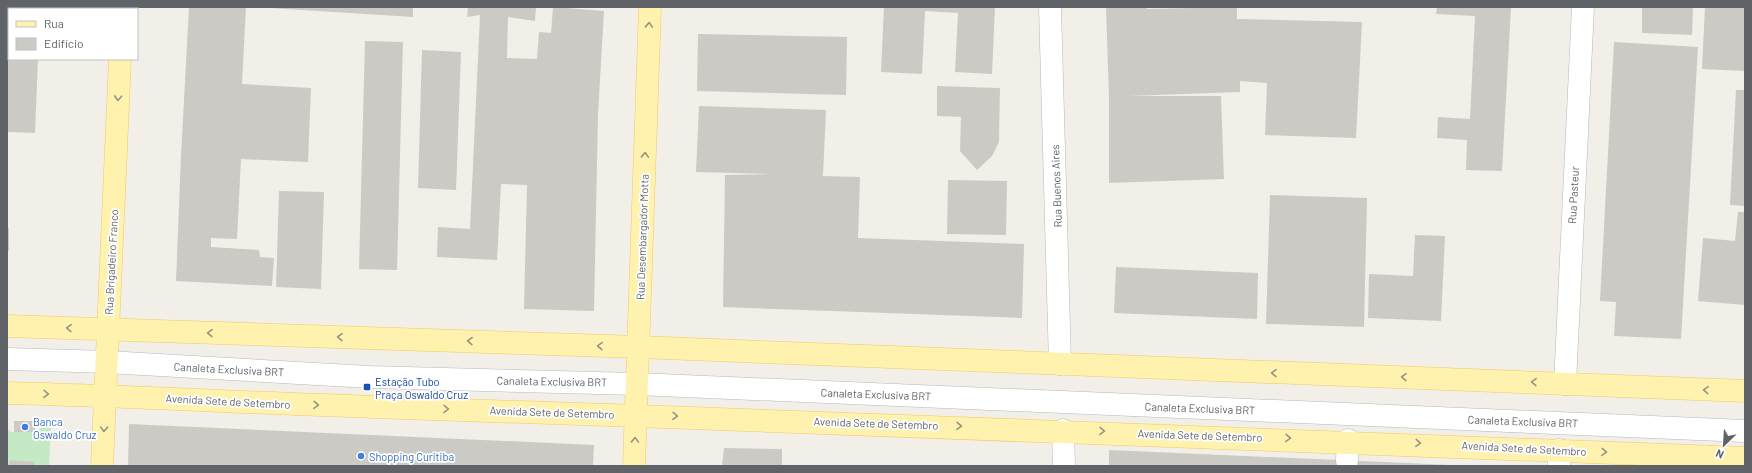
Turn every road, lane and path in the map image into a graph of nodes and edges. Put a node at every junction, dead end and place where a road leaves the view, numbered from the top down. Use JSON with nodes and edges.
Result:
{"nodes":[{"id":1,"x":650,"y":7,"type":"edge"},
{"id":2,"x":1050,"y":7,"type":"edge"},
{"id":3,"x":1583,"y":7,"type":"edge"},
{"id":4,"x":120,"y":60,"type":"edge"},
{"id":5,"x":7,"y":326,"type":"edge"},
{"id":6,"x":108,"y":330,"type":"junction"},
{"id":7,"x":638,"y":347,"type":"junction"},
{"id":8,"x":7,"y":359,"type":"edge"},
{"id":9,"x":107,"y":362,"type":"junction"},
{"id":10,"x":1060,"y":364,"type":"junction"},
{"id":11,"x":637,"y":384,"type":"junction"},
{"id":12,"x":1564,"y":384,"type":"junction"},
{"id":13,"x":1745,"y":392,"type":"edge"},
{"id":14,"x":7,"y":393,"type":"edge"},
{"id":15,"x":105,"y":395,"type":"junction"},
{"id":16,"x":636,"y":415,"type":"junction"},
{"id":17,"x":1063,"y":430,"type":"junction"},
{"id":18,"x":1745,"y":431,"type":"edge"},
{"id":19,"x":1559,"y":458,"type":"edge"},
{"id":20,"x":1745,"y":458,"type":"edge"},
{"id":21,"x":102,"y":466,"type":"edge"},
{"id":22,"x":634,"y":466,"type":"edge"},
{"id":23,"x":1064,"y":466,"type":"edge"}],
"edges":[{"from":7,"to":1,"type":"main road","name":"Rua Desembargador Motta","one_way":true},
{"from":2,"to":10,"type":"street","name":"Rua Buenos Aires"},
{"from":3,"to":12,"type":"street","name":"Rua Pasteur"},
{"from":4,"to":6,"type":"main road","name":"Rua Brigadeiro Franco","one_way":true},
{"from":6,"to":5,"type":"main road","one_way":true},
{"from":7,"to":6,"type":"main road","one_way":true},
{"from":6,"to":9,"type":"main road","name":"Rua Brigadeiro Franco"},
{"from":7,"to":10,"type":"main road"},
{"from":7,"to":11,"type":"main road","name":"Rua Desembargador Motta"},
{"from":8,"to":9,"type":"street","name":"Canaleta Exclusiva BRT"},
{"from":9,"to":11,"type":"street","name":"Canaleta Exclusiva BRT"},
{"from":9,"to":15,"type":"main road","name":"Rua Brigadeiro Franco"},
{"from":12,"to":10,"type":"main road","one_way":true},
{"from":11,"to":16,"type":"main road","name":"Rua Desembargador Motta"},
{"from":11,"to":18,"type":"street","name":"Canaleta Exclusiva BRT"},
{"from":13,"to":12,"type":"main road","one_way":true},
{"from":14,"to":15,"type":"main road","name":"Avenida Sete de Setembro","one_way":true},
{"from":15,"to":16,"type":"main road","name":"Avenida Sete de Setembro","one_way":true},
{"from":15,"to":21,"type":"main road","name":"Rua Brigadeiro Franco","one_way":true},
{"from":16,"to":17,"type":"main road","name":"Avenida Sete de Setembro","one_way":true},
{"from":22,"to":16,"type":"main road","name":"Rua Desembargador Motta","one_way":true},
{"from":17,"to":19,"type":"main road","name":"Avenida Sete de Setembro","one_way":true},
{"from":17,"to":23,"type":"street"},
{"from":19,"to":20,"type":"main road","name":"Avenida Sete de Setembro","one_way":true}]}
